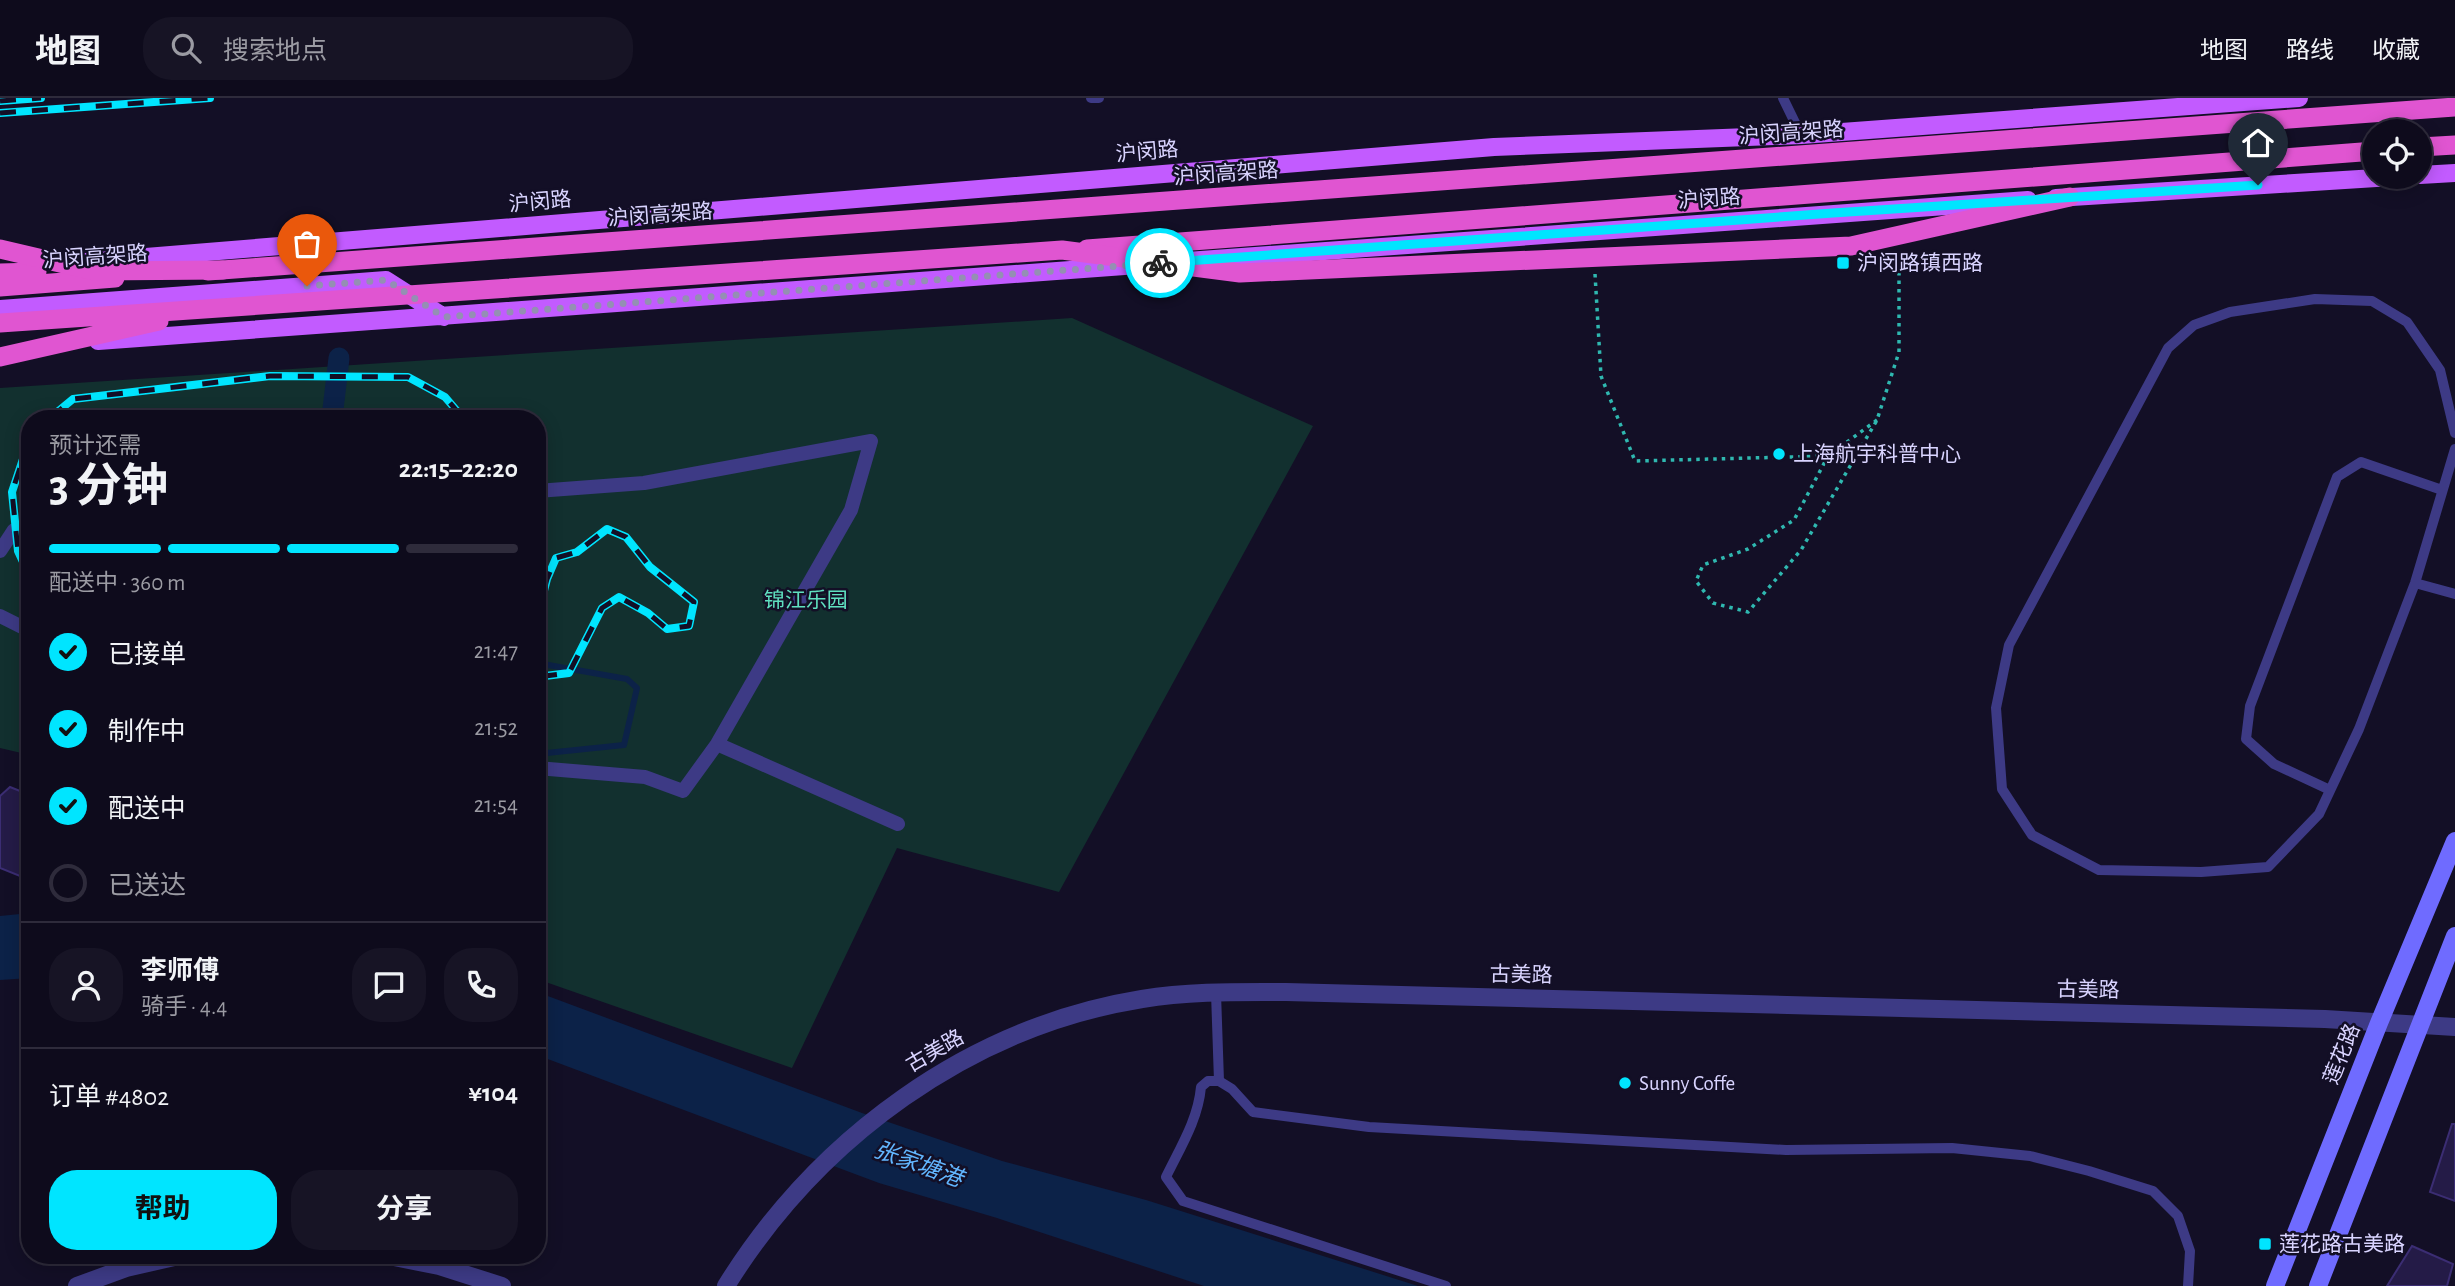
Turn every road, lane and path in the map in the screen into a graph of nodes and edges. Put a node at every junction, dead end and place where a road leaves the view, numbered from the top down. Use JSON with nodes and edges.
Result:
{"nodes":[{"id":1,"x":1091,"y":98,"type":"edge"},
{"id":2,"x":1099,"y":98,"type":"edge"},
{"id":3,"x":1783,"y":98,"type":"edge"},
{"id":4,"x":2299,"y":98,"type":"edge"},
{"id":5,"x":2455,"y":107,"type":"edge"},
{"id":6,"x":1801,"y":135,"type":"junction"},
{"id":7,"x":2455,"y":145,"type":"edge"},
{"id":8,"x":2432,"y":146,"type":"edge"},
{"id":9,"x":2362,"y":152,"type":"edge"},
{"id":10,"x":2455,"y":173,"type":"edge"},
{"id":11,"x":2432,"y":174,"type":"edge"},
{"id":12,"x":2362,"y":179,"type":"edge"},
{"id":13,"x":2070,"y":198,"type":"junction"},
{"id":14,"x":1899,"y":248,"type":"dead end"},
{"id":15,"x":0,"y":249,"type":"edge"},
{"id":16,"x":1062,"y":250,"type":"junction"},
{"id":17,"x":1595,"y":269,"type":"dead end"},
{"id":18,"x":223,"y":270,"type":"junction"},
{"id":19,"x":0,"y":271,"type":"edge"},
{"id":20,"x":94,"y":271,"type":"junction"},
{"id":21,"x":0,"y":287,"type":"edge"},
{"id":22,"x":226,"y":299,"type":"junction"},
{"id":23,"x":0,"y":309,"type":"edge"},
{"id":24,"x":444,"y":317,"type":"junction"},
{"id":25,"x":0,"y":323,"type":"edge"},
{"id":26,"x":0,"y":348,"type":"edge"},
{"id":27,"x":0,"y":357,"type":"edge"},
{"id":28,"x":1877,"y":420,"type":"junction"},
{"id":29,"x":2455,"y":433,"type":"edge"},
{"id":30,"x":2455,"y":449,"type":"edge"},
{"id":31,"x":1828,"y":456,"type":"junction"},
{"id":32,"x":546,"y":490,"type":"edge"},
{"id":33,"x":2442,"y":490,"type":"junction"},
{"id":34,"x":21,"y":530,"type":"edge"},
{"id":35,"x":0,"y":551,"type":"edge"},
{"id":36,"x":2414,"y":583,"type":"junction"},
{"id":37,"x":2455,"y":594,"type":"edge"},
{"id":38,"x":0,"y":616,"type":"edge"},
{"id":39,"x":21,"y":626,"type":"edge"},
{"id":40,"x":717,"y":744,"type":"junction"},
{"id":41,"x":546,"y":769,"type":"edge"},
{"id":42,"x":2330,"y":790,"type":"junction"},
{"id":43,"x":898,"y":824,"type":"dead end"},
{"id":44,"x":2455,"y":841,"type":"edge"},
{"id":45,"x":2455,"y":936,"type":"edge"},
{"id":46,"x":1216,"y":993,"type":"junction"},
{"id":47,"x":2379,"y":1023,"type":"junction"},
{"id":48,"x":2420,"y":1025,"type":"junction"},
{"id":49,"x":2455,"y":1027,"type":"edge"},
{"id":50,"x":1219,"y":1081,"type":"junction"},
{"id":51,"x":144,"y":1264,"type":"edge"},
{"id":52,"x":429,"y":1264,"type":"edge"},
{"id":53,"x":78,"y":1286,"type":"edge"},
{"id":54,"x":502,"y":1286,"type":"edge"},
{"id":55,"x":726,"y":1286,"type":"edge"},
{"id":56,"x":1446,"y":1286,"type":"edge"},
{"id":57,"x":2188,"y":1286,"type":"edge"},
{"id":58,"x":2275,"y":1286,"type":"edge"},
{"id":59,"x":2318,"y":1286,"type":"edge"}],
"edges":[{"from":1,"to":2,"type":"lane"},
{"from":3,"to":6,"type":"lane"},
{"from":4,"to":6,"type":"main road","name":"沪闵路"},
{"from":5,"to":18,"type":"highway","name":"沪闵高架路"},
{"from":6,"to":19,"type":"main road","name":"沪闵路"},
{"from":7,"to":8,"type":"highway"},
{"from":9,"to":16,"type":"highway","bridge":true},
{"from":10,"to":11,"type":"main road"},
{"from":12,"to":13,"type":"main road","name":"沪闵路"},
{"from":13,"to":16,"type":"highway","bridge":true},
{"from":13,"to":24,"type":"main road","name":"沪闵路"},
{"from":14,"to":28,"type":"path"},
{"from":15,"to":20,"type":"highway","bridge":true},
{"from":16,"to":22,"type":"highway","bridge":true},
{"from":17,"to":31,"type":"path"},
{"from":18,"to":20,"type":"highway","bridge":true},
{"from":18,"to":21,"type":"highway","name":"沪闵高架路","bridge":true},
{"from":19,"to":20,"type":"highway","bridge":true},
{"from":22,"to":23,"type":"main road"},
{"from":22,"to":24,"type":"main road"},
{"from":22,"to":25,"type":"highway","bridge":true},
{"from":22,"to":27,"type":"highway","bridge":true},
{"from":24,"to":26,"type":"main road","name":"沪闵路"},
{"from":28,"to":31,"type":"path"},
{"from":28,"to":31,"type":"path"},
{"from":29,"to":42,"type":"lane"},
{"from":30,"to":33,"type":"lane"},
{"from":32,"to":40,"type":"street"},
{"from":33,"to":36,"type":"lane"},
{"from":33,"to":42,"type":"lane"},
{"from":34,"to":35,"type":"street"},
{"from":36,"to":37,"type":"lane"},
{"from":36,"to":42,"type":"lane"},
{"from":38,"to":39,"type":"street"},
{"from":40,"to":41,"type":"street"},
{"from":40,"to":43,"type":"street"},
{"from":44,"to":47,"type":"main road","name":"莲花路"},
{"from":45,"to":48,"type":"main road"},
{"from":46,"to":47,"type":"street","name":"古美路"},
{"from":46,"to":50,"type":"lane"},
{"from":46,"to":55,"type":"street","name":"古美路"},
{"from":47,"to":48,"type":"street","name":"古美路"},
{"from":47,"to":58,"type":"main road","name":"莲花路"},
{"from":48,"to":49,"type":"street","name":"古美路"},
{"from":48,"to":59,"type":"main road"},
{"from":50,"to":56,"type":"lane"},
{"from":50,"to":57,"type":"lane"},
{"from":51,"to":53,"type":"street"},
{"from":52,"to":54,"type":"street"}]}
